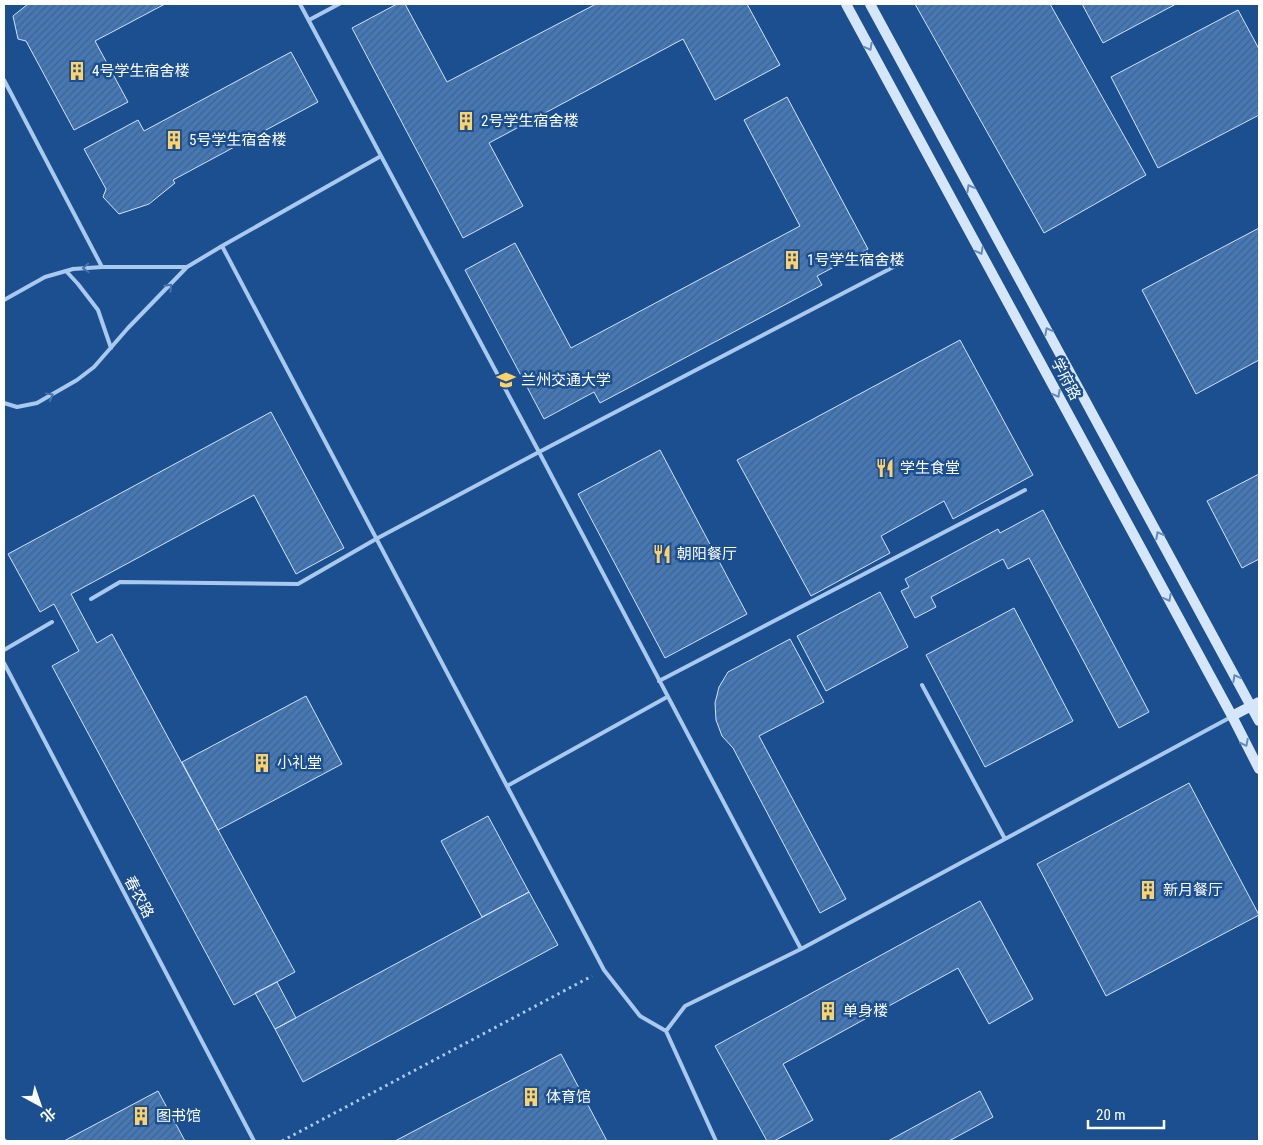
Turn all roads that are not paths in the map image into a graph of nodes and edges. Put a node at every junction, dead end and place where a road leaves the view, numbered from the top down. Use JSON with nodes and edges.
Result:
{"nodes":[{"id":1,"x":300,"y":4,"type":"edge"},
{"id":2,"x":339,"y":4,"type":"edge"},
{"id":3,"x":846,"y":4,"type":"edge"},
{"id":4,"x":870,"y":4,"type":"edge"},
{"id":5,"x":309,"y":20,"type":"junction"},
{"id":6,"x":4,"y":80,"type":"edge"},
{"id":7,"x":381,"y":156,"type":"junction"},
{"id":8,"x":222,"y":246,"type":"junction"},
{"id":9,"x":901,"y":263,"type":"dead end"},
{"id":10,"x":102,"y":267,"type":"junction"},
{"id":11,"x":187,"y":267,"type":"junction"},
{"id":12,"x":66,"y":271,"type":"junction"},
{"id":13,"x":4,"y":300,"type":"edge"},
{"id":14,"x":111,"y":348,"type":"junction"},
{"id":15,"x":5,"y":403,"type":"edge"},
{"id":16,"x":539,"y":452,"type":"junction"},
{"id":17,"x":1025,"y":490,"type":"dead end"},
{"id":18,"x":376,"y":539,"type":"junction"},
{"id":19,"x":91,"y":600,"type":"dead end"},
{"id":20,"x":52,"y":622,"type":"dead end"},
{"id":21,"x":4,"y":650,"type":"edge"},
{"id":22,"x":4,"y":664,"type":"edge"},
{"id":23,"x":659,"y":681,"type":"junction"},
{"id":24,"x":922,"y":685,"type":"dead end"},
{"id":25,"x":667,"y":697,"type":"junction"},
{"id":26,"x":1255,"y":704,"type":"edge"},
{"id":27,"x":1232,"y":716,"type":"junction"},
{"id":28,"x":1259,"y":721,"type":"edge"},
{"id":29,"x":1259,"y":770,"type":"edge"},
{"id":30,"x":506,"y":786,"type":"junction"},
{"id":31,"x":1005,"y":839,"type":"junction"},
{"id":32,"x":801,"y":949,"type":"junction"},
{"id":33,"x":666,"y":1031,"type":"junction"},
{"id":34,"x":254,"y":1141,"type":"edge"},
{"id":35,"x":716,"y":1141,"type":"edge"}],
"edges":[{"from":1,"to":5,"type":"lane"},
{"from":2,"to":5,"type":"lane"},
{"from":3,"to":27,"type":"street","name":"学府路","one_way":true},
{"from":26,"to":4,"type":"street","name":"学府路","one_way":true},
{"from":5,"to":7,"type":"lane"},
{"from":6,"to":10,"type":"lane"},
{"from":7,"to":8,"type":"lane"},
{"from":7,"to":16,"type":"lane"},
{"from":8,"to":11,"type":"lane"},
{"from":8,"to":18,"type":"lane"},
{"from":9,"to":16,"type":"lane"},
{"from":10,"to":11,"type":"lane"},
{"from":10,"to":12,"type":"lane","one_way":true},
{"from":14,"to":11,"type":"lane","one_way":true},
{"from":12,"to":13,"type":"lane"},
{"from":12,"to":14,"type":"lane"},
{"from":15,"to":14,"type":"lane","one_way":true},
{"from":16,"to":18,"type":"lane"},
{"from":16,"to":23,"type":"lane"},
{"from":17,"to":23,"type":"lane"},
{"from":18,"to":19,"type":"lane"},
{"from":18,"to":30,"type":"lane"},
{"from":20,"to":21,"type":"lane"},
{"from":22,"to":34,"type":"lane","name":"春农路"},
{"from":23,"to":25,"type":"lane"},
{"from":24,"to":31,"type":"lane"},
{"from":25,"to":30,"type":"lane"},
{"from":25,"to":32,"type":"lane"},
{"from":26,"to":27,"type":"street"},
{"from":26,"to":28,"type":"street","name":"学府路"},
{"from":27,"to":29,"type":"street","name":"学府路","one_way":true},
{"from":27,"to":31,"type":"lane"},
{"from":30,"to":33,"type":"lane"},
{"from":31,"to":32,"type":"lane"},
{"from":32,"to":33,"type":"lane"},
{"from":33,"to":35,"type":"lane"}]}
